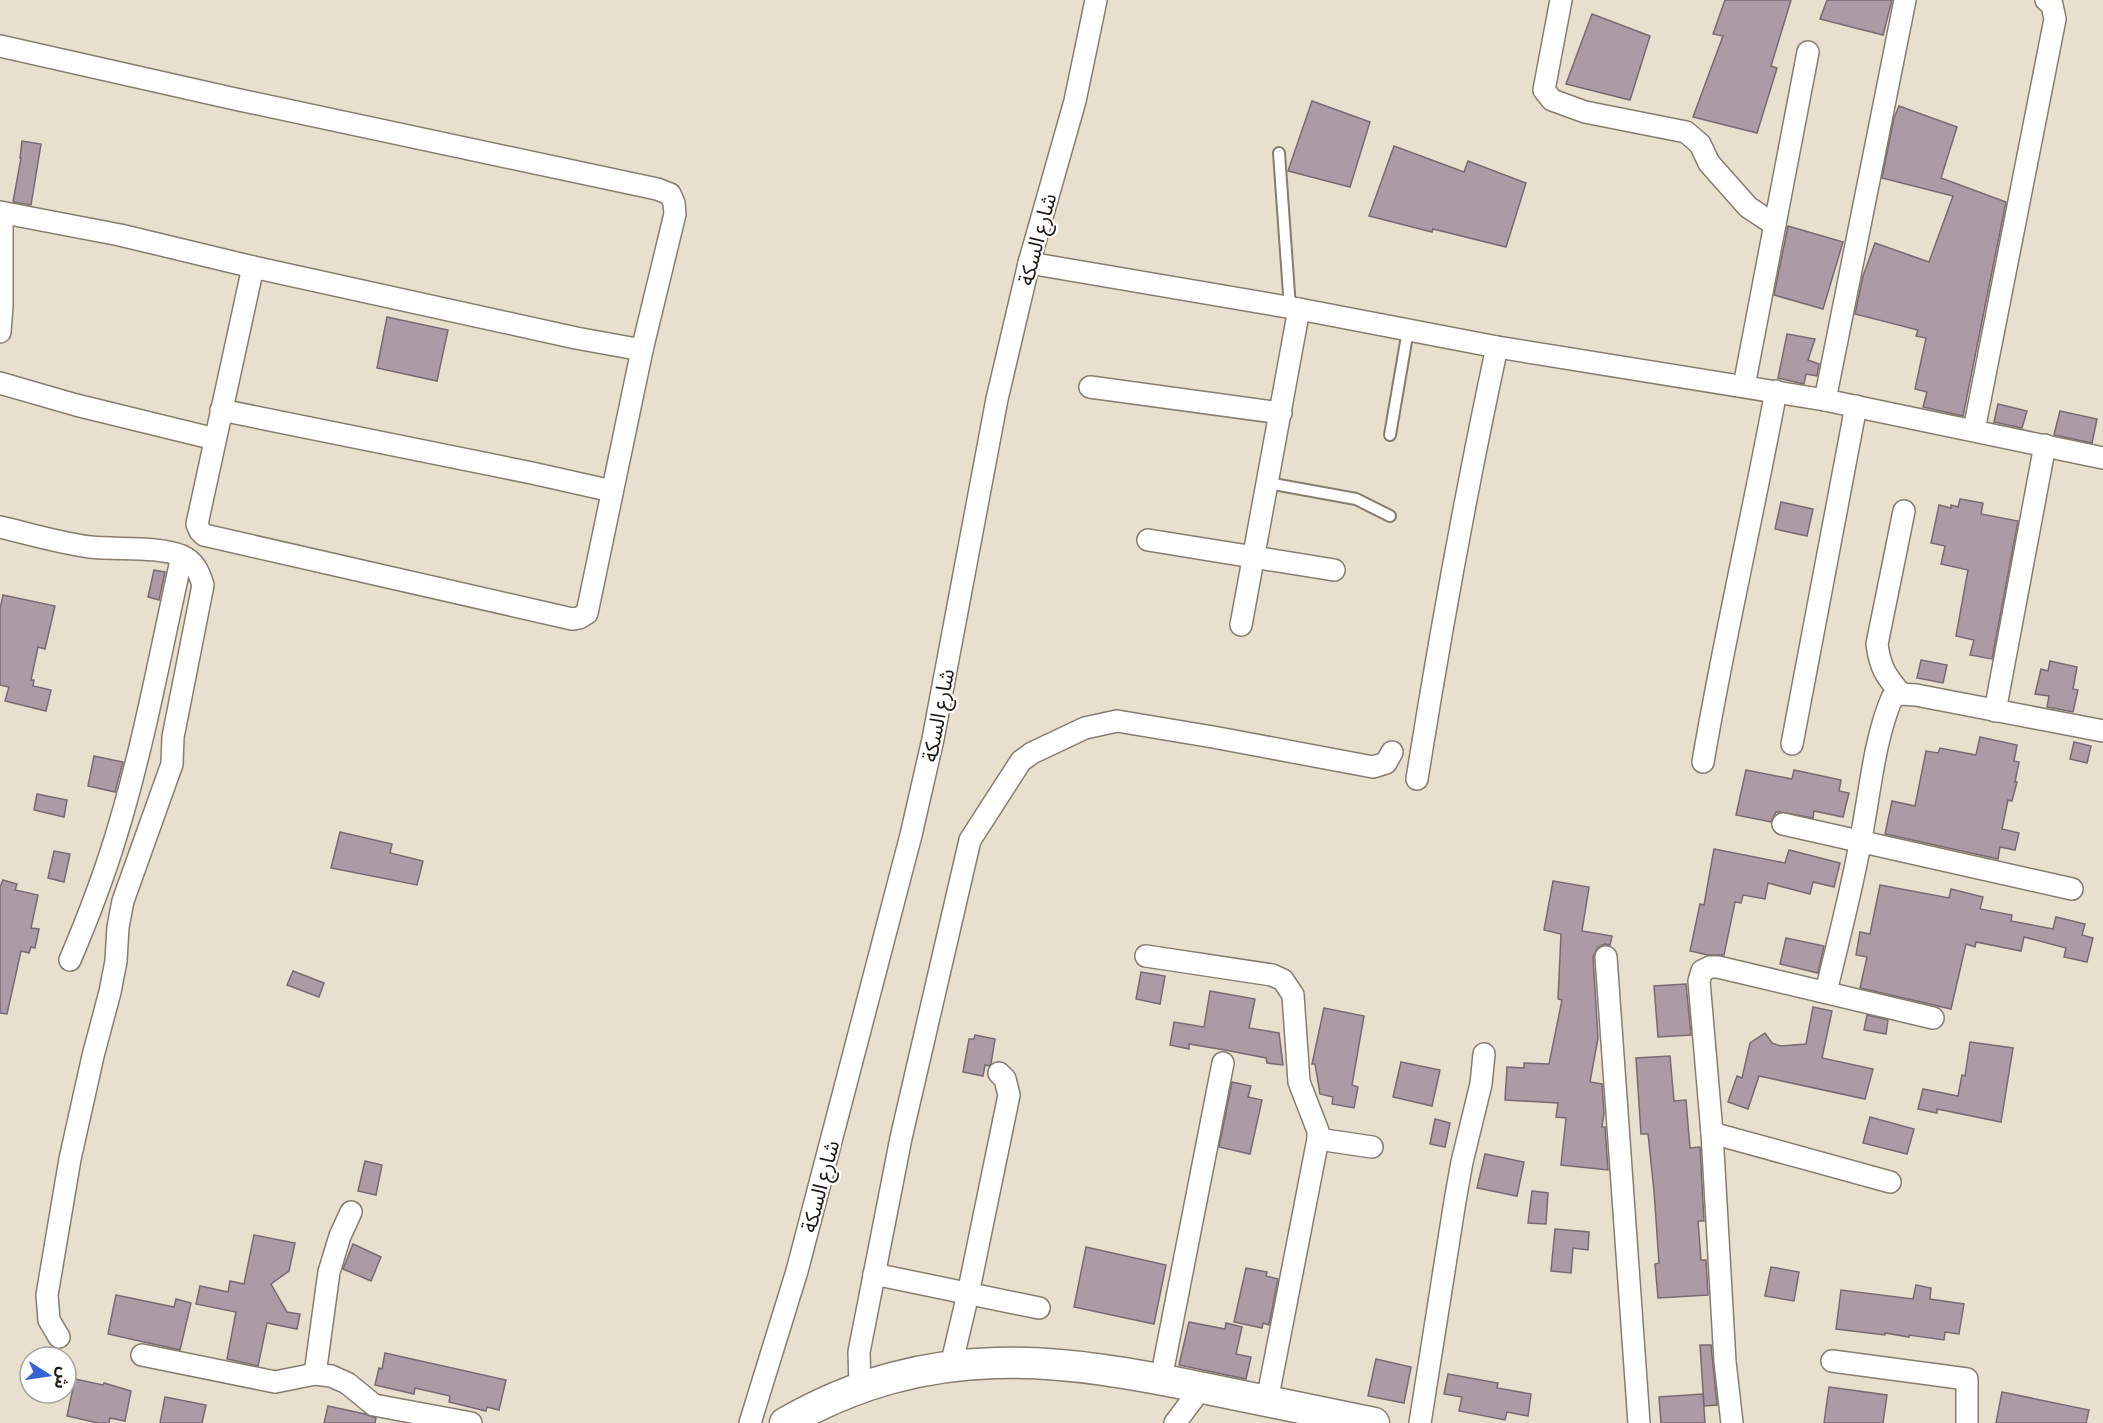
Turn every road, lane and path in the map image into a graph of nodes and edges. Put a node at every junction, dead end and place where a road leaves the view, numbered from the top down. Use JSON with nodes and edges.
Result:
{"nodes":[{"id":1,"x":1096,"y":0,"type":"edge"},
{"id":2,"x":1561,"y":0,"type":"edge"},
{"id":3,"x":1905,"y":0,"type":"edge"},
{"id":4,"x":2046,"y":0,"type":"edge"},
{"id":5,"x":0,"y":46,"type":"edge"},
{"id":6,"x":1808,"y":52,"type":"dead end"},
{"id":7,"x":1279,"y":153,"type":"dead end"},
{"id":8,"x":1,"y":213,"type":"edge"},
{"id":9,"x":1776,"y":225,"type":"junction"},
{"id":10,"x":1029,"y":263,"type":"junction"},
{"id":11,"x":253,"y":267,"type":"junction"},
{"id":12,"x":1295,"y":308,"type":"junction"},
{"id":13,"x":1408,"y":330,"type":"junction"},
{"id":14,"x":0,"y":333,"type":"edge"},
{"id":15,"x":1497,"y":347,"type":"junction"},
{"id":16,"x":642,"y":350,"type":"junction"},
{"id":17,"x":0,"y":383,"type":"edge"},
{"id":18,"x":1744,"y":386,"type":"junction"},
{"id":19,"x":1090,"y":387,"type":"dead end"},
{"id":20,"x":1776,"y":391,"type":"junction"},
{"id":21,"x":1825,"y":400,"type":"junction"},
{"id":22,"x":1856,"y":406,"type":"junction"},
{"id":23,"x":221,"y":410,"type":"junction"},
{"id":24,"x":1281,"y":413,"type":"junction"},
{"id":25,"x":1974,"y":430,"type":"junction"},
{"id":26,"x":1390,"y":435,"type":"dead end"},
{"id":27,"x":215,"y":439,"type":"junction"},
{"id":28,"x":2045,"y":445,"type":"junction"},
{"id":29,"x":2103,"y":458,"type":"edge"},
{"id":30,"x":1268,"y":483,"type":"junction"},
{"id":31,"x":612,"y":491,"type":"junction"},
{"id":32,"x":1904,"y":511,"type":"dead end"},
{"id":33,"x":1390,"y":516,"type":"dead end"},
{"id":34,"x":0,"y":527,"type":"edge"},
{"id":35,"x":1148,"y":540,"type":"dead end"},
{"id":36,"x":183,"y":556,"type":"junction"},
{"id":37,"x":1254,"y":557,"type":"junction"},
{"id":38,"x":1334,"y":570,"type":"dead end"},
{"id":39,"x":1241,"y":625,"type":"dead end"},
{"id":40,"x":1901,"y":694,"type":"junction"},
{"id":41,"x":1995,"y":711,"type":"junction"},
{"id":42,"x":143,"y":728,"type":"junction"},
{"id":43,"x":2103,"y":731,"type":"edge"},
{"id":44,"x":173,"y":737,"type":"junction"},
{"id":45,"x":1792,"y":744,"type":"dead end"},
{"id":46,"x":1392,"y":752,"type":"dead end"},
{"id":47,"x":1703,"y":762,"type":"dead end"},
{"id":48,"x":1417,"y":779,"type":"dead end"},
{"id":49,"x":1783,"y":824,"type":"dead end"},
{"id":50,"x":1861,"y":841,"type":"junction"},
{"id":51,"x":105,"y":870,"type":"junction"},
{"id":52,"x":132,"y":878,"type":"junction"},
{"id":53,"x":2072,"y":889,"type":"dead end"},
{"id":54,"x":1146,"y":956,"type":"dead end"},
{"id":55,"x":1606,"y":957,"type":"dead end"},
{"id":56,"x":70,"y":960,"type":"dead end"},
{"id":57,"x":1826,"y":992,"type":"junction"},
{"id":58,"x":1933,"y":1018,"type":"dead end"},
{"id":59,"x":1484,"y":1054,"type":"dead end"},
{"id":60,"x":1222,"y":1063,"type":"dead end"},
{"id":61,"x":999,"y":1073,"type":"dead end"},
{"id":62,"x":1712,"y":1133,"type":"junction"},
{"id":63,"x":1318,"y":1139,"type":"junction"},
{"id":64,"x":1372,"y":1147,"type":"dead end"},
{"id":65,"x":1890,"y":1182,"type":"dead end"},
{"id":66,"x":351,"y":1212,"type":"dead end"},
{"id":67,"x":874,"y":1274,"type":"junction"},
{"id":68,"x":968,"y":1294,"type":"junction"},
{"id":69,"x":1039,"y":1308,"type":"dead end"},
{"id":70,"x":59,"y":1337,"type":"dead end"},
{"id":71,"x":142,"y":1355,"type":"dead end"},
{"id":72,"x":1832,"y":1360,"type":"dead end"},
{"id":73,"x":951,"y":1366,"type":"junction"},
{"id":74,"x":315,"y":1374,"type":"junction"},
{"id":75,"x":1161,"y":1379,"type":"junction"},
{"id":76,"x":860,"y":1387,"type":"junction"},
{"id":77,"x":1202,"y":1387,"type":"junction"},
{"id":78,"x":1267,"y":1401,"type":"junction"},
{"id":79,"x":471,"y":1423,"type":"edge"},
{"id":80,"x":750,"y":1423,"type":"edge"},
{"id":81,"x":785,"y":1423,"type":"edge"},
{"id":82,"x":1175,"y":1423,"type":"edge"},
{"id":83,"x":1374,"y":1423,"type":"edge"},
{"id":84,"x":1420,"y":1423,"type":"edge"},
{"id":85,"x":1639,"y":1423,"type":"edge"},
{"id":86,"x":1732,"y":1423,"type":"edge"},
{"id":87,"x":1966,"y":1423,"type":"edge"}],
"edges":[{"from":1,"to":10,"type":"street","name":"شارع السكة"},
{"from":2,"to":9,"type":"street"},
{"from":3,"to":21,"type":"street"},
{"from":4,"to":25,"type":"street"},
{"from":5,"to":16,"type":"street"},
{"from":6,"to":9,"type":"street"},
{"from":7,"to":12,"type":"lane"},
{"from":8,"to":11,"type":"street"},
{"from":8,"to":14,"type":"street"},
{"from":9,"to":18,"type":"street"},
{"from":10,"to":12,"type":"street"},
{"from":10,"to":80,"type":"street","name":"شارع السكة"},
{"from":11,"to":16,"type":"street"},
{"from":11,"to":23,"type":"street"},
{"from":12,"to":13,"type":"street"},
{"from":12,"to":24,"type":"street"},
{"from":13,"to":15,"type":"street"},
{"from":13,"to":26,"type":"lane"},
{"from":15,"to":18,"type":"street"},
{"from":15,"to":48,"type":"street"},
{"from":16,"to":31,"type":"street"},
{"from":17,"to":27,"type":"street"},
{"from":18,"to":20,"type":"street"},
{"from":19,"to":24,"type":"street"},
{"from":20,"to":21,"type":"street"},
{"from":20,"to":47,"type":"street"},
{"from":21,"to":22,"type":"street"},
{"from":22,"to":25,"type":"street"},
{"from":22,"to":45,"type":"street"},
{"from":23,"to":27,"type":"street"},
{"from":23,"to":31,"type":"street"},
{"from":24,"to":30,"type":"street"},
{"from":25,"to":28,"type":"street"},
{"from":27,"to":31,"type":"street"},
{"from":28,"to":29,"type":"street"},
{"from":28,"to":41,"type":"street"},
{"from":30,"to":33,"type":"lane"},
{"from":30,"to":37,"type":"street"},
{"from":32,"to":40,"type":"street"},
{"from":34,"to":36,"type":"street"},
{"from":35,"to":37,"type":"street"},
{"from":36,"to":42,"type":"street"},
{"from":36,"to":44,"type":"street"},
{"from":37,"to":38,"type":"street"},
{"from":37,"to":39,"type":"street"},
{"from":40,"to":41,"type":"street"},
{"from":40,"to":50,"type":"street"},
{"from":41,"to":43,"type":"street"},
{"from":42,"to":44,"type":"street"},
{"from":42,"to":51,"type":"street"},
{"from":44,"to":52,"type":"street"},
{"from":46,"to":67,"type":"street"},
{"from":49,"to":50,"type":"street"},
{"from":50,"to":53,"type":"street"},
{"from":50,"to":57,"type":"street"},
{"from":51,"to":52,"type":"street"},
{"from":51,"to":56,"type":"street"},
{"from":52,"to":70,"type":"street"},
{"from":54,"to":63,"type":"street"},
{"from":55,"to":85,"type":"street"},
{"from":57,"to":58,"type":"street"},
{"from":57,"to":62,"type":"street"},
{"from":59,"to":84,"type":"street"},
{"from":60,"to":75,"type":"street"},
{"from":61,"to":68,"type":"street"},
{"from":62,"to":65,"type":"street"},
{"from":62,"to":86,"type":"street"},
{"from":63,"to":64,"type":"street"},
{"from":63,"to":78,"type":"street"},
{"from":66,"to":74,"type":"street"},
{"from":67,"to":68,"type":"street"},
{"from":67,"to":76,"type":"street"},
{"from":68,"to":69,"type":"street"},
{"from":68,"to":73,"type":"street"},
{"from":71,"to":74,"type":"street"},
{"from":72,"to":87,"type":"street"},
{"from":73,"to":75,"type":"main road"},
{"from":73,"to":76,"type":"main road"},
{"from":74,"to":79,"type":"street"},
{"from":75,"to":77,"type":"main road"},
{"from":76,"to":81,"type":"main road"},
{"from":77,"to":78,"type":"main road"},
{"from":77,"to":82,"type":"street"},
{"from":78,"to":83,"type":"main road"}]}
